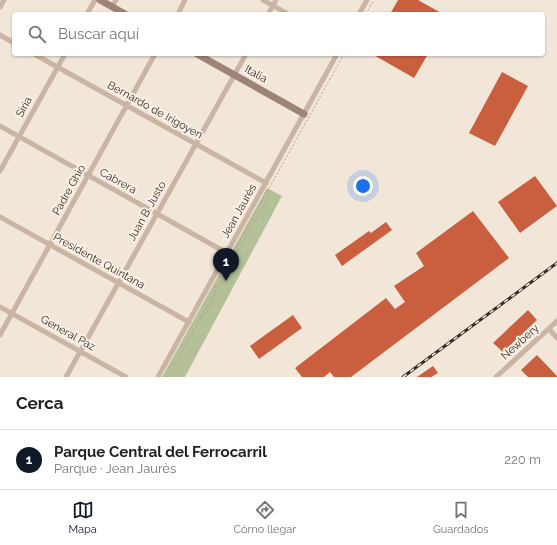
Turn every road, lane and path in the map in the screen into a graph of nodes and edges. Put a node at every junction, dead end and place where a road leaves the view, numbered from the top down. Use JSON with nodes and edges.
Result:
{"nodes":[{"id":1,"x":4,"y":0,"type":"edge"},
{"id":2,"x":95,"y":0,"type":"edge"},
{"id":3,"x":100,"y":0,"type":"edge"},
{"id":4,"x":185,"y":0,"type":"edge"},
{"id":5,"x":263,"y":0,"type":"edge"},
{"id":6,"x":276,"y":0,"type":"edge"},
{"id":7,"x":367,"y":0,"type":"edge"},
{"id":8,"x":374,"y":0,"type":"edge"},
{"id":9,"x":114,"y":3,"type":"edge"},
{"id":10,"x":273,"y":6,"type":"junction"},
{"id":11,"x":0,"y":7,"type":"edge"},
{"id":12,"x":88,"y":12,"type":"edge"},
{"id":13,"x":123,"y":12,"type":"edge"},
{"id":14,"x":179,"y":12,"type":"edge"},
{"id":15,"x":269,"y":12,"type":"edge"},
{"id":16,"x":284,"y":12,"type":"edge"},
{"id":17,"x":360,"y":12,"type":"edge"},
{"id":18,"x":367,"y":12,"type":"edge"},
{"id":19,"x":0,"y":35,"type":"edge"},
{"id":20,"x":12,"y":42,"type":"edge"},
{"id":21,"x":38,"y":56,"type":"edge"},
{"id":22,"x":64,"y":56,"type":"edge"},
{"id":23,"x":154,"y":56,"type":"edge"},
{"id":24,"x":201,"y":56,"type":"edge"},
{"id":25,"x":245,"y":56,"type":"edge"},
{"id":26,"x":336,"y":56,"type":"edge"},
{"id":27,"x":343,"y":56,"type":"edge"},
{"id":28,"x":58,"y":67,"type":"junction"},
{"id":29,"x":234,"y":75,"type":"junction"},
{"id":30,"x":127,"y":106,"type":"junction"},
{"id":31,"x":304,"y":114,"type":"junction"},
{"id":32,"x":0,"y":126,"type":"edge"},
{"id":33,"x":19,"y":137,"type":"junction"},
{"id":34,"x":196,"y":144,"type":"junction"},
{"id":35,"x":0,"y":171,"type":"edge"},
{"id":36,"x":88,"y":175,"type":"junction"},
{"id":37,"x":265,"y":185,"type":"junction"},
{"id":38,"x":268,"y":191,"type":"junction"},
{"id":39,"x":157,"y":214,"type":"junction"},
{"id":40,"x":0,"y":217,"type":"edge"},
{"id":41,"x":50,"y":245,"type":"junction"},
{"id":42,"x":234,"y":252,"type":"dead end"},
{"id":43,"x":227,"y":253,"type":"junction"},
{"id":44,"x":118,"y":283,"type":"junction"},
{"id":45,"x":212,"y":291,"type":"dead end"},
{"id":46,"x":215,"y":291,"type":"junction"},
{"id":47,"x":0,"y":307,"type":"edge"},
{"id":48,"x":12,"y":314,"type":"junction"},
{"id":49,"x":199,"y":319,"type":"junction"},
{"id":50,"x":557,"y":322,"type":"edge"},
{"id":51,"x":191,"y":323,"type":"junction"},
{"id":52,"x":549,"y":329,"type":"junction"},
{"id":53,"x":0,"y":335,"type":"edge"},
{"id":54,"x":557,"y":338,"type":"edge"},
{"id":55,"x":80,"y":352,"type":"junction"},
{"id":56,"x":173,"y":360,"type":"dead end"},
{"id":57,"x":66,"y":377,"type":"edge"},
{"id":58,"x":126,"y":377,"type":"edge"},
{"id":59,"x":158,"y":377,"type":"edge"},
{"id":60,"x":496,"y":377,"type":"edge"}],
"edges":[{"from":1,"to":11,"type":"street"},
{"from":2,"to":12,"type":"street"},
{"from":3,"to":9,"type":"street"},
{"from":4,"to":14,"type":"street"},
{"from":5,"to":10,"type":"street"},
{"from":6,"to":10,"type":"street"},
{"from":7,"to":17,"type":"street"},
{"from":8,"to":18,"type":"path"},
{"from":9,"to":13,"type":"street"},
{"from":10,"to":15,"type":"street"},
{"from":10,"to":16,"type":"street"},
{"from":19,"to":20,"type":"street"},
{"from":21,"to":28,"type":"street","name":"Bernardo de Irigoyen"},
{"from":22,"to":28,"type":"street","name":"Siria"},
{"from":23,"to":30,"type":"street","name":"Padre Ghio"},
{"from":24,"to":29,"type":"street","name":"Italia"},
{"from":25,"to":29,"type":"street","name":"Juan B. Justo"},
{"from":26,"to":31,"type":"street","name":"Jean Jaurès"},
{"from":27,"to":38,"type":"path"},
{"from":28,"to":30,"type":"street","name":"Bernardo de Irigoyen"},
{"from":28,"to":33,"type":"street","name":"Siria"},
{"from":29,"to":31,"type":"street","name":"Italia"},
{"from":29,"to":34,"type":"street","name":"Juan B. Justo"},
{"from":30,"to":34,"type":"street","name":"Bernardo de Irigoyen"},
{"from":30,"to":36,"type":"street","name":"Padre Ghio"},
{"from":31,"to":37,"type":"street","name":"Jean Jaurès"},
{"from":32,"to":33,"type":"street","name":"Cabrera"},
{"from":33,"to":35,"type":"street","name":"Siria"},
{"from":33,"to":36,"type":"street","name":"Cabrera"},
{"from":34,"to":37,"type":"street","name":"Bernardo de Irigoyen"},
{"from":34,"to":39,"type":"street","name":"Juan B. Justo"},
{"from":36,"to":39,"type":"street","name":"Cabrera"},
{"from":36,"to":41,"type":"street","name":"Padre Ghio"},
{"from":37,"to":38,"type":"path"},
{"from":37,"to":43,"type":"street","name":"Jean Jaurès"},
{"from":38,"to":42,"type":"path"},
{"from":38,"to":46,"type":"path"},
{"from":39,"to":43,"type":"street","name":"Cabrera"},
{"from":39,"to":44,"type":"street","name":"Juan B. Justo"},
{"from":40,"to":41,"type":"street","name":"Presidente Quintana"},
{"from":41,"to":44,"type":"street","name":"Presidente Quintana"},
{"from":41,"to":48,"type":"street","name":"Padre Ghio"},
{"from":43,"to":51,"type":"street","name":"Jean Jaurès"},
{"from":44,"to":51,"type":"street","name":"Presidente Quintana"},
{"from":44,"to":55,"type":"street","name":"Juan B. Justo"},
{"from":45,"to":46,"type":"path"},
{"from":46,"to":49,"type":"path"},
{"from":46,"to":49,"type":"path"},
{"from":47,"to":48,"type":"street","name":"General Paz"},
{"from":48,"to":53,"type":"street","name":"Padre Ghio"},
{"from":48,"to":55,"type":"street","name":"General Paz"},
{"from":49,"to":51,"type":"path"},
{"from":49,"to":56,"type":"path"},
{"from":50,"to":52,"type":"street","name":"Newbery"},
{"from":51,"to":59,"type":"street","name":"Jean Jaurès"},
{"from":52,"to":54,"type":"street"},
{"from":52,"to":60,"type":"street","name":"Newbery"},
{"from":55,"to":57,"type":"street","name":"Juan B. Justo"},
{"from":55,"to":58,"type":"street","name":"General Paz"}]}
